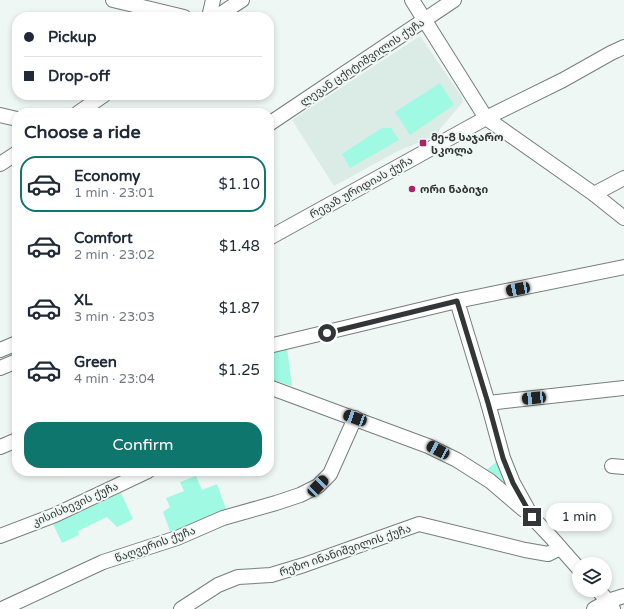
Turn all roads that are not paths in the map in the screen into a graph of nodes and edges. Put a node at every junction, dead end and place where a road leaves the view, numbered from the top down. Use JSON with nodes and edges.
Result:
{"nodes":[{"id":1,"x":113,"y":0,"type":"edge"},
{"id":2,"x":213,"y":0,"type":"edge"},
{"id":3,"x":242,"y":0,"type":"edge"},
{"id":4,"x":412,"y":0,"type":"edge"},
{"id":5,"x":454,"y":0,"type":"edge"},
{"id":6,"x":163,"y":12,"type":"edge"},
{"id":7,"x":210,"y":12,"type":"edge"},
{"id":8,"x":224,"y":12,"type":"edge"},
{"id":9,"x":425,"y":20,"type":"junction"},
{"id":10,"x":624,"y":47,"type":"edge"},
{"id":11,"x":97,"y":100,"type":"edge"},
{"id":12,"x":85,"y":108,"type":"edge"},
{"id":13,"x":0,"y":115,"type":"edge"},
{"id":14,"x":12,"y":118,"type":"edge"},
{"id":15,"x":486,"y":118,"type":"junction"},
{"id":16,"x":274,"y":121,"type":"edge"},
{"id":17,"x":12,"y":156,"type":"edge"},
{"id":18,"x":0,"y":164,"type":"edge"},
{"id":19,"x":624,"y":178,"type":"edge"},
{"id":20,"x":594,"y":194,"type":"junction"},
{"id":21,"x":624,"y":218,"type":"edge"},
{"id":22,"x":274,"y":235,"type":"edge"},
{"id":23,"x":624,"y":267,"type":"edge"},
{"id":24,"x":457,"y":301,"type":"junction"},
{"id":25,"x":12,"y":345,"type":"edge"},
{"id":26,"x":274,"y":345,"type":"edge"},
{"id":27,"x":0,"y":350,"type":"edge"},
{"id":28,"x":12,"y":363,"type":"edge"},
{"id":29,"x":0,"y":368,"type":"edge"},
{"id":30,"x":624,"y":388,"type":"edge"},
{"id":31,"x":274,"y":389,"type":"edge"},
{"id":32,"x":488,"y":403,"type":"junction"},
{"id":33,"x":355,"y":418,"type":"junction"},
{"id":34,"x":12,"y":442,"type":"edge"},
{"id":35,"x":0,"y":447,"type":"edge"},
{"id":36,"x":137,"y":476,"type":"edge"},
{"id":37,"x":532,"y":517,"type":"junction"},
{"id":38,"x":0,"y":536,"type":"edge"},
{"id":39,"x":560,"y":548,"type":"junction"},
{"id":40,"x":572,"y":561,"type":"edge"},
{"id":41,"x":624,"y":596,"type":"edge"},
{"id":42,"x":604,"y":597,"type":"edge"},
{"id":43,"x":611,"y":605,"type":"edge"},
{"id":44,"x":2,"y":609,"type":"edge"},
{"id":45,"x":181,"y":609,"type":"edge"},
{"id":46,"x":594,"y":609,"type":"edge"}],
"edges":[{"from":1,"to":6,"type":"street"},
{"from":2,"to":7,"type":"street"},
{"from":3,"to":8,"type":"street"},
{"from":4,"to":9,"type":"street"},
{"from":5,"to":9,"type":"street","name":"ლევან ცქიტიშვილის ქუჩა"},
{"from":9,"to":15,"type":"street"},
{"from":9,"to":16,"type":"street","name":"ლევან ცქიტიშვილის ქუჩა"},
{"from":10,"to":15,"type":"street","name":"რევაზ ურიდიას ქუჩა"},
{"from":11,"to":12,"type":"street"},
{"from":13,"to":14,"type":"street"},
{"from":15,"to":20,"type":"street"},
{"from":15,"to":22,"type":"street","name":"რევაზ ურიდიას ქუჩა"},
{"from":17,"to":18,"type":"street"},
{"from":19,"to":20,"type":"street"},
{"from":20,"to":21,"type":"street"},
{"from":23,"to":24,"type":"street"},
{"from":24,"to":26,"type":"street"},
{"from":24,"to":32,"type":"street"},
{"from":25,"to":27,"type":"street"},
{"from":28,"to":29,"type":"street"},
{"from":30,"to":32,"type":"street"},
{"from":31,"to":33,"type":"street"},
{"from":32,"to":37,"type":"street"},
{"from":33,"to":37,"type":"street"},
{"from":33,"to":44,"type":"street","name":"წაღვერის ქუჩა"},
{"from":34,"to":35,"type":"street"},
{"from":36,"to":38,"type":"street","name":"კისისხევის ქუჩა"},
{"from":37,"to":39,"type":"street"},
{"from":39,"to":40,"type":"street"},
{"from":39,"to":45,"type":"street","name":"რეზო ინანიშვილის ქუჩა"},
{"from":41,"to":43,"type":"street"},
{"from":42,"to":43,"type":"street"},
{"from":43,"to":46,"type":"street"}]}
